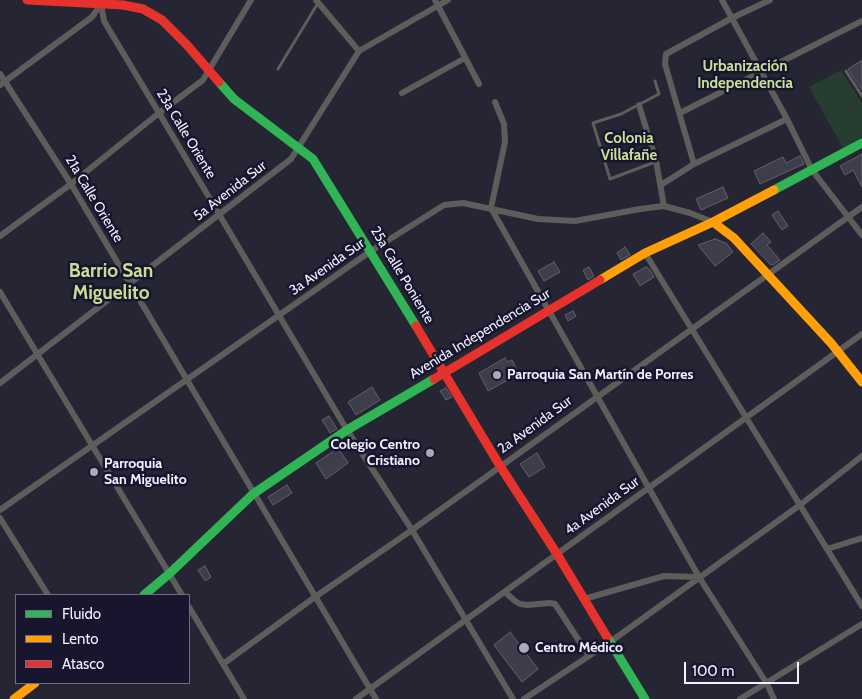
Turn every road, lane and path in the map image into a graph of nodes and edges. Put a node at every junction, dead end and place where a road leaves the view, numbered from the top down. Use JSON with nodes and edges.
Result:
{"nodes":[{"id":1,"x":27,"y":0,"type":"edge"},
{"id":2,"x":252,"y":0,"type":"edge"},
{"id":3,"x":448,"y":0,"type":"edge"},
{"id":4,"x":722,"y":0,"type":"edge"},
{"id":5,"x":770,"y":0,"type":"edge"},
{"id":6,"x":319,"y":1,"type":"edge"},
{"id":7,"x":122,"y":3,"type":"edge"},
{"id":8,"x":436,"y":3,"type":"edge"},
{"id":9,"x":101,"y":4,"type":"junction"},
{"id":10,"x":732,"y":18,"type":"junction"},
{"id":11,"x":862,"y":21,"type":"edge"},
{"id":12,"x":359,"y":51,"type":"junction"},
{"id":13,"x":465,"y":58,"type":"junction"},
{"id":14,"x":278,"y":69,"type":"dead end"},
{"id":15,"x":209,"y":71,"type":"junction"},
{"id":16,"x":846,"y":71,"type":"dead end"},
{"id":17,"x":762,"y":73,"type":"junction"},
{"id":18,"x":0,"y":74,"type":"edge"},
{"id":19,"x":655,"y":81,"type":"dead end"},
{"id":20,"x":2,"y":83,"type":"edge"},
{"id":21,"x":479,"y":84,"type":"dead end"},
{"id":22,"x":402,"y":93,"type":"dead end"},
{"id":23,"x":862,"y":96,"type":"edge"},
{"id":24,"x":495,"y":102,"type":"dead end"},
{"id":25,"x":639,"y":104,"type":"junction"},
{"id":26,"x":680,"y":112,"type":"junction"},
{"id":27,"x":159,"y":113,"type":"junction"},
{"id":28,"x":787,"y":119,"type":"junction"},
{"id":29,"x":862,"y":143,"type":"edge"},
{"id":30,"x":299,"y":148,"type":"junction"},
{"id":31,"x":656,"y":161,"type":"junction"},
{"id":32,"x":694,"y":164,"type":"junction"},
{"id":33,"x":812,"y":170,"type":"junction"},
{"id":34,"x":71,"y":184,"type":"junction"},
{"id":35,"x":661,"y":185,"type":"junction"},
{"id":36,"x":664,"y":206,"type":"junction"},
{"id":37,"x":862,"y":207,"type":"edge"},
{"id":38,"x":491,"y":208,"type":"junction"},
{"id":39,"x":219,"y":215,"type":"junction"},
{"id":40,"x":849,"y":217,"type":"junction"},
{"id":41,"x":713,"y":222,"type":"junction"},
{"id":42,"x":862,"y":235,"type":"edge"},
{"id":43,"x":0,"y":236,"type":"edge"},
{"id":44,"x":372,"y":251,"type":"junction"},
{"id":45,"x":645,"y":253,"type":"junction"},
{"id":46,"x":767,"y":274,"type":"junction"},
{"id":47,"x":130,"y":283,"type":"junction"},
{"id":48,"x":0,"y":292,"type":"edge"},
{"id":49,"x":547,"y":310,"type":"junction"},
{"id":50,"x":279,"y":316,"type":"junction"},
{"id":51,"x":692,"y":328,"type":"junction"},
{"id":52,"x":862,"y":334,"type":"edge"},
{"id":53,"x":838,"y":352,"type":"junction"},
{"id":54,"x":38,"y":355,"type":"junction"},
{"id":55,"x":444,"y":372,"type":"junction"},
{"id":56,"x":186,"y":379,"type":"junction"},
{"id":57,"x":862,"y":382,"type":"edge"},
{"id":58,"x":0,"y":383,"type":"edge"},
{"id":59,"x":596,"y":396,"type":"junction"},
{"id":60,"x":746,"y":418,"type":"junction"},
{"id":61,"x":347,"y":430,"type":"junction"},
{"id":62,"x":92,"y":445,"type":"junction"},
{"id":63,"x":862,"y":456,"type":"edge"},
{"id":64,"x":500,"y":466,"type":"junction"},
{"id":65,"x":648,"y":488,"type":"junction"},
{"id":66,"x":254,"y":494,"type":"junction"},
{"id":67,"x":800,"y":505,"type":"junction"},
{"id":68,"x":0,"y":510,"type":"edge"},
{"id":69,"x":0,"y":518,"type":"edge"},
{"id":70,"x":412,"y":530,"type":"junction"},
{"id":71,"x":862,"y":538,"type":"edge"},
{"id":72,"x":827,"y":549,"type":"junction"},
{"id":73,"x":557,"y":554,"type":"junction"},
{"id":74,"x":169,"y":574,"type":"junction"},
{"id":75,"x":699,"y":577,"type":"junction"},
{"id":76,"x":505,"y":592,"type":"junction"},
{"id":77,"x":47,"y":594,"type":"edge"},
{"id":78,"x":145,"y":594,"type":"edge"},
{"id":79,"x":181,"y":594,"type":"edge"},
{"id":80,"x":315,"y":597,"type":"junction"},
{"id":81,"x":584,"y":599,"type":"junction"},
{"id":82,"x":862,"y":606,"type":"edge"},
{"id":83,"x":190,"y":609,"type":"edge"},
{"id":84,"x":466,"y":620,"type":"junction"},
{"id":85,"x":862,"y":624,"type":"edge"},
{"id":86,"x":610,"y":642,"type":"junction"},
{"id":87,"x":589,"y":656,"type":"junction"},
{"id":88,"x":224,"y":664,"type":"junction"},
{"id":89,"x":34,"y":684,"type":"edge"},
{"id":90,"x":767,"y":684,"type":"junction"},
{"id":91,"x":370,"y":689,"type":"junction"},
{"id":92,"x":14,"y":699,"type":"edge"},
{"id":93,"x":244,"y":699,"type":"edge"},
{"id":94,"x":356,"y":699,"type":"edge"},
{"id":95,"x":376,"y":699,"type":"edge"},
{"id":96,"x":513,"y":699,"type":"edge"},
{"id":97,"x":524,"y":699,"type":"edge"},
{"id":98,"x":645,"y":699,"type":"edge"},
{"id":99,"x":740,"y":699,"type":"edge"},
{"id":100,"x":774,"y":699,"type":"edge"}],
"edges":[{"from":1,"to":9,"type":"street","name":"25a Calle Poniente"},
{"from":2,"to":15,"type":"street"},
{"from":3,"to":8,"type":"street","name":"5a Avenida Sur"},
{"from":4,"to":10,"type":"street"},
{"from":5,"to":10,"type":"street"},
{"from":6,"to":12,"type":"street"},
{"from":6,"to":14,"type":"lane"},
{"from":7,"to":9,"type":"street","name":"25a Calle Poniente"},
{"from":7,"to":15,"type":"street","name":"25a Calle Poniente"},
{"from":8,"to":12,"type":"street","name":"5a Avenida Sur"},
{"from":8,"to":13,"type":"street"},
{"from":9,"to":20,"type":"street"},
{"from":9,"to":27,"type":"street","name":"23a Calle Oriente"},
{"from":10,"to":17,"type":"street"},
{"from":10,"to":26,"type":"street"},
{"from":11,"to":17,"type":"street"},
{"from":12,"to":30,"type":"street","name":"5a Avenida Sur"},
{"from":13,"to":21,"type":"street"},
{"from":13,"to":22,"type":"street"},
{"from":15,"to":27,"type":"street"},
{"from":15,"to":30,"type":"street","name":"25a Calle Poniente"},
{"from":16,"to":23,"type":"lane"},
{"from":17,"to":26,"type":"street"},
{"from":17,"to":28,"type":"street"},
{"from":18,"to":20,"type":"street","name":"21a Calle Oriente"},
{"from":19,"to":25,"type":"lane"},
{"from":20,"to":34,"type":"street","name":"21a Calle Oriente"},
{"from":24,"to":38,"type":"street"},
{"from":25,"to":31,"type":"street"},
{"from":25,"to":31,"type":"lane"},
{"from":26,"to":32,"type":"street"},
{"from":27,"to":34,"type":"street"},
{"from":27,"to":39,"type":"street","name":"23a Calle Oriente"},
{"from":28,"to":32,"type":"street"},
{"from":28,"to":33,"type":"street"},
{"from":29,"to":33,"type":"street","name":"Avenida Independencia Sur"},
{"from":30,"to":39,"type":"street","name":"5a Avenida Sur"},
{"from":30,"to":44,"type":"street","name":"25a Calle Poniente"},
{"from":31,"to":35,"type":"street"},
{"from":32,"to":35,"type":"street"},
{"from":33,"to":40,"type":"street"},
{"from":33,"to":41,"type":"street","name":"Avenida Independencia Sur"},
{"from":34,"to":43,"type":"street"},
{"from":34,"to":47,"type":"street","name":"21a Calle Oriente"},
{"from":35,"to":36,"type":"street"},
{"from":36,"to":38,"type":"street","name":"3a Avenida Sur"},
{"from":36,"to":41,"type":"street","name":"3a Avenida Sur"},
{"from":37,"to":40,"type":"street","name":"2a Avenida Sur"},
{"from":38,"to":44,"type":"street","name":"3a Avenida Sur"},
{"from":38,"to":49,"type":"street"},
{"from":39,"to":47,"type":"street","name":"5a Avenida Sur"},
{"from":39,"to":50,"type":"street","name":"23a Calle Oriente"},
{"from":40,"to":42,"type":"street"},
{"from":40,"to":46,"type":"street","name":"2a Avenida Sur"},
{"from":41,"to":45,"type":"street","name":"Avenida Independencia Sur"},
{"from":41,"to":46,"type":"street"},
{"from":44,"to":50,"type":"street","name":"3a Avenida Sur"},
{"from":44,"to":55,"type":"street","name":"25a Calle Poniente"},
{"from":45,"to":49,"type":"street","name":"Avenida Independencia Sur"},
{"from":45,"to":51,"type":"street"},
{"from":46,"to":51,"type":"street","name":"2a Avenida Sur"},
{"from":46,"to":53,"type":"street"},
{"from":47,"to":54,"type":"street","name":"5a Avenida Sur"},
{"from":47,"to":56,"type":"street","name":"21a Calle Oriente"},
{"from":48,"to":54,"type":"street"},
{"from":49,"to":55,"type":"street","name":"Avenida Independencia Sur"},
{"from":49,"to":59,"type":"street"},
{"from":50,"to":56,"type":"street","name":"3a Avenida Sur"},
{"from":50,"to":61,"type":"street","name":"23a Calle Oriente"},
{"from":51,"to":59,"type":"street","name":"2a Avenida Sur"},
{"from":51,"to":60,"type":"street"},
{"from":52,"to":53,"type":"street","name":"4a Avenida Sur"},
{"from":53,"to":57,"type":"street"},
{"from":53,"to":60,"type":"street","name":"4a Avenida Sur"},
{"from":54,"to":58,"type":"street","name":"5a Avenida Sur"},
{"from":54,"to":62,"type":"street"},
{"from":55,"to":61,"type":"street","name":"Avenida Independencia Sur"},
{"from":55,"to":64,"type":"street","name":"25a Calle Poniente"},
{"from":56,"to":62,"type":"street","name":"3a Avenida Sur"},
{"from":56,"to":66,"type":"street","name":"21a Calle Oriente"},
{"from":59,"to":64,"type":"street","name":"2a Avenida Sur"},
{"from":59,"to":65,"type":"street"},
{"from":60,"to":65,"type":"street","name":"4a Avenida Sur"},
{"from":60,"to":67,"type":"street"},
{"from":61,"to":66,"type":"street","name":"Avenida Independencia Sur"},
{"from":61,"to":70,"type":"street","name":"23a Calle Oriente"},
{"from":62,"to":68,"type":"street","name":"3a Avenida Sur"},
{"from":62,"to":74,"type":"street"},
{"from":63,"to":67,"type":"street"},
{"from":64,"to":70,"type":"street","name":"2a Avenida Sur"},
{"from":64,"to":73,"type":"street","name":"25a Calle Poniente"},
{"from":65,"to":73,"type":"street","name":"4a Avenida Sur"},
{"from":65,"to":75,"type":"street"},
{"from":66,"to":74,"type":"street","name":"Avenida Independencia Sur"},
{"from":66,"to":80,"type":"street","name":"21a Calle Oriente"},
{"from":67,"to":72,"type":"street"},
{"from":67,"to":75,"type":"street"},
{"from":69,"to":77,"type":"street"},
{"from":70,"to":80,"type":"street","name":"2a Avenida Sur"},
{"from":70,"to":84,"type":"street","name":"23a Calle Oriente"},
{"from":71,"to":72,"type":"street"},
{"from":72,"to":82,"type":"street"},
{"from":73,"to":76,"type":"street","name":"4a Avenida Sur"},
{"from":73,"to":81,"type":"street","name":"25a Calle Poniente"},
{"from":74,"to":78,"type":"street","name":"Avenida Independencia Sur"},
{"from":74,"to":79,"type":"street"},
{"from":75,"to":81,"type":"street"},
{"from":75,"to":86,"type":"street"},
{"from":75,"to":90,"type":"street"},
{"from":76,"to":84,"type":"street","name":"4a Avenida Sur"},
{"from":76,"to":87,"type":"street"},
{"from":80,"to":88,"type":"street","name":"2a Avenida Sur"},
{"from":80,"to":91,"type":"street","name":"21a Calle Oriente"},
{"from":81,"to":86,"type":"street","name":"25a Calle Poniente"},
{"from":83,"to":88,"type":"street"},
{"from":84,"to":91,"type":"street","name":"4a Avenida Sur"},
{"from":84,"to":96,"type":"street","name":"23a Calle Oriente"},
{"from":85,"to":90,"type":"street"},
{"from":86,"to":87,"type":"street"},
{"from":86,"to":98,"type":"street","name":"25a Calle Poniente"},
{"from":87,"to":97,"type":"street"},
{"from":88,"to":93,"type":"street"},
{"from":89,"to":92,"type":"street"},
{"from":90,"to":99,"type":"street"},
{"from":90,"to":100,"type":"street"},
{"from":91,"to":94,"type":"street","name":"4a Avenida Sur"},
{"from":91,"to":95,"type":"street","name":"21a Calle Oriente"}]}
